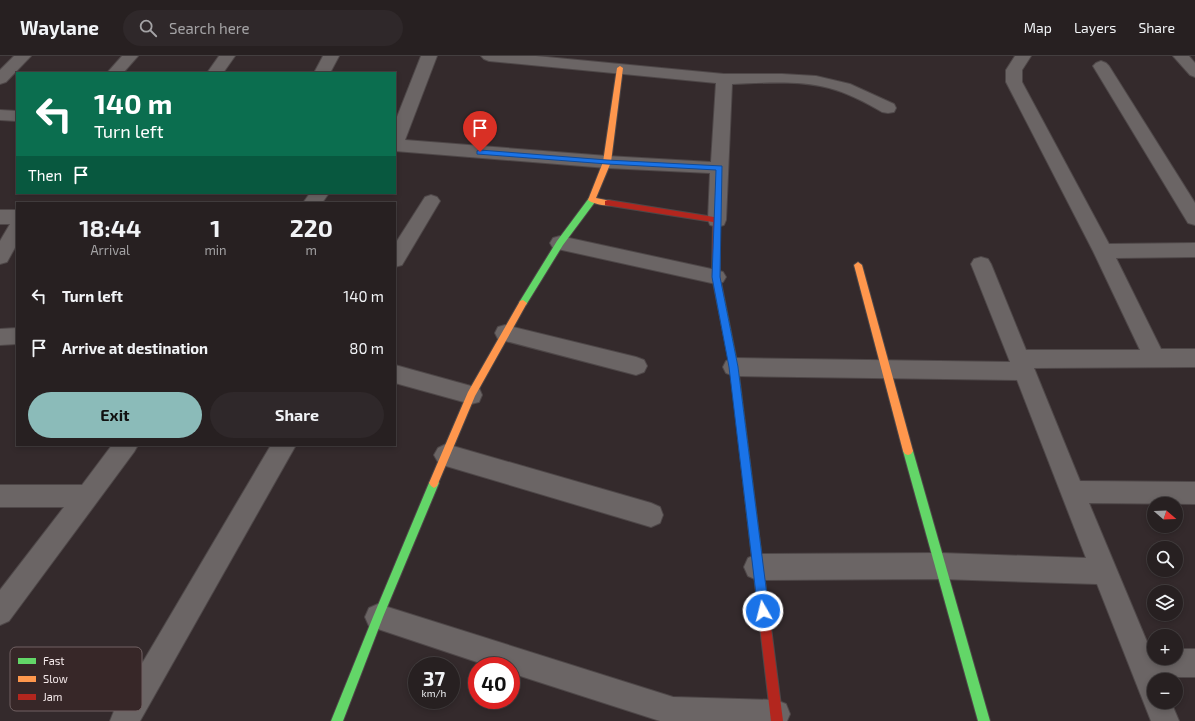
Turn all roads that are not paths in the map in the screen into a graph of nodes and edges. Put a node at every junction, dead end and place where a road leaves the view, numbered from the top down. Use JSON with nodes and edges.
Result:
{"nodes":[{"id":1,"x":24,"y":56,"type":"edge"},
{"id":2,"x":130,"y":56,"type":"edge"},
{"id":3,"x":227,"y":56,"type":"edge"},
{"id":4,"x":331,"y":56,"type":"edge"},
{"id":5,"x":429,"y":56,"type":"edge"},
{"id":6,"x":489,"y":56,"type":"edge"},
{"id":7,"x":1023,"y":56,"type":"edge"},
{"id":8,"x":1181,"y":56,"type":"edge"},
{"id":9,"x":1101,"y":66,"type":"dead end"},
{"id":10,"x":620,"y":68,"type":"junction"},
{"id":11,"x":116,"y":72,"type":"edge"},
{"id":12,"x":216,"y":72,"type":"edge"},
{"id":13,"x":323,"y":72,"type":"edge"},
{"id":14,"x":1195,"y":72,"type":"edge"},
{"id":15,"x":0,"y":79,"type":"edge"},
{"id":16,"x":724,"y":79,"type":"junction"},
{"id":17,"x":888,"y":108,"type":"dead end"},
{"id":18,"x":0,"y":115,"type":"edge"},
{"id":19,"x":16,"y":116,"type":"edge"},
{"id":20,"x":396,"y":141,"type":"edge"},
{"id":21,"x":396,"y":144,"type":"edge"},
{"id":22,"x":607,"y":162,"type":"junction"},
{"id":23,"x":720,"y":168,"type":"junction"},
{"id":24,"x":319,"y":194,"type":"edge"},
{"id":25,"x":592,"y":200,"type":"junction"},
{"id":26,"x":431,"y":201,"type":"dead end"},
{"id":27,"x":313,"y":202,"type":"edge"},
{"id":28,"x":0,"y":217,"type":"edge"},
{"id":29,"x":16,"y":217,"type":"edge"},
{"id":30,"x":1195,"y":218,"type":"edge"},
{"id":31,"x":717,"y":220,"type":"junction"},
{"id":32,"x":16,"y":230,"type":"edge"},
{"id":33,"x":560,"y":243,"type":"junction"},
{"id":34,"x":1195,"y":250,"type":"edge"},
{"id":35,"x":1103,"y":251,"type":"junction"},
{"id":36,"x":0,"y":257,"type":"edge"},
{"id":37,"x":396,"y":258,"type":"edge"},
{"id":38,"x":981,"y":264,"type":"dead end"},
{"id":39,"x":858,"y":265,"type":"dead end"},
{"id":40,"x":716,"y":277,"type":"junction"},
{"id":41,"x":505,"y":334,"type":"junction"},
{"id":42,"x":16,"y":336,"type":"edge"},
{"id":43,"x":0,"y":337,"type":"edge"},
{"id":44,"x":1155,"y":358,"type":"junction"},
{"id":45,"x":1195,"y":358,"type":"edge"},
{"id":46,"x":1022,"y":365,"type":"junction"},
{"id":47,"x":636,"y":366,"type":"dead end"},
{"id":48,"x":734,"y":367,"type":"junction"},
{"id":49,"x":885,"y":369,"type":"junction"},
{"id":50,"x":396,"y":374,"type":"edge"},
{"id":51,"x":471,"y":395,"type":"junction"},
{"id":52,"x":125,"y":446,"type":"edge"},
{"id":53,"x":283,"y":446,"type":"edge"},
{"id":54,"x":446,"y":455,"type":"junction"},
{"id":55,"x":1073,"y":492,"type":"junction"},
{"id":56,"x":1195,"y":493,"type":"edge"},
{"id":57,"x":0,"y":496,"type":"edge"},
{"id":58,"x":88,"y":496,"type":"junction"},
{"id":59,"x":651,"y":515,"type":"dead end"},
{"id":60,"x":941,"y":566,"type":"junction"},
{"id":61,"x":757,"y":567,"type":"junction"},
{"id":62,"x":1105,"y":571,"type":"junction"},
{"id":63,"x":0,"y":612,"type":"edge"},
{"id":64,"x":378,"y":617,"type":"junction"},
{"id":65,"x":1142,"y":663,"type":"junction"},
{"id":66,"x":1195,"y":663,"type":"edge"},
{"id":67,"x":1147,"y":676,"type":"edge"},
{"id":68,"x":142,"y":690,"type":"edge"},
{"id":69,"x":1160,"y":709,"type":"edge"},
{"id":70,"x":130,"y":711,"type":"edge"},
{"id":71,"x":777,"y":718,"type":"edge"},
{"id":72,"x":124,"y":721,"type":"edge"},
{"id":73,"x":337,"y":721,"type":"edge"},
{"id":74,"x":984,"y":721,"type":"edge"},
{"id":75,"x":1165,"y":721,"type":"edge"}],
"edges":[{"from":1,"to":15,"type":"street"},
{"from":2,"to":11,"type":"street"},
{"from":3,"to":12,"type":"street"},
{"from":4,"to":13,"type":"street"},
{"from":5,"to":20,"type":"street"},
{"from":6,"to":10,"type":"street"},
{"from":7,"to":35,"type":"street"},
{"from":8,"to":14,"type":"street"},
{"from":9,"to":30,"type":"street"},
{"from":10,"to":16,"type":"street"},
{"from":10,"to":22,"type":"street"},
{"from":16,"to":17,"type":"street"},
{"from":16,"to":23,"type":"street"},
{"from":18,"to":19,"type":"street"},
{"from":21,"to":22,"type":"street"},
{"from":22,"to":23,"type":"street"},
{"from":22,"to":25,"type":"street"},
{"from":23,"to":31,"type":"street"},
{"from":24,"to":27,"type":"street"},
{"from":25,"to":31,"type":"street"},
{"from":25,"to":33,"type":"street"},
{"from":26,"to":37,"type":"street"},
{"from":28,"to":29,"type":"street"},
{"from":31,"to":40,"type":"street"},
{"from":32,"to":36,"type":"street"},
{"from":33,"to":40,"type":"street"},
{"from":33,"to":41,"type":"street"},
{"from":34,"to":35,"type":"street"},
{"from":35,"to":44,"type":"street"},
{"from":38,"to":46,"type":"street"},
{"from":39,"to":49,"type":"street"},
{"from":40,"to":48,"type":"street"},
{"from":41,"to":47,"type":"street"},
{"from":41,"to":51,"type":"street"},
{"from":42,"to":43,"type":"street"},
{"from":44,"to":45,"type":"street"},
{"from":44,"to":46,"type":"street"},
{"from":46,"to":49,"type":"street"},
{"from":46,"to":55,"type":"street"},
{"from":48,"to":49,"type":"street"},
{"from":48,"to":61,"type":"street"},
{"from":49,"to":60,"type":"street"},
{"from":50,"to":51,"type":"street"},
{"from":51,"to":54,"type":"street"},
{"from":52,"to":58,"type":"street"},
{"from":53,"to":68,"type":"street"},
{"from":54,"to":59,"type":"street"},
{"from":54,"to":64,"type":"street"},
{"from":55,"to":56,"type":"street"},
{"from":55,"to":62,"type":"street"},
{"from":57,"to":58,"type":"street"},
{"from":58,"to":63,"type":"street"},
{"from":60,"to":61,"type":"street"},
{"from":60,"to":62,"type":"street"},
{"from":60,"to":74,"type":"street"},
{"from":61,"to":71,"type":"street"},
{"from":62,"to":65,"type":"street"},
{"from":64,"to":71,"type":"street"},
{"from":64,"to":73,"type":"street"},
{"from":65,"to":66,"type":"street"},
{"from":65,"to":67,"type":"street"},
{"from":69,"to":75,"type":"street"},
{"from":70,"to":72,"type":"street"}]}
